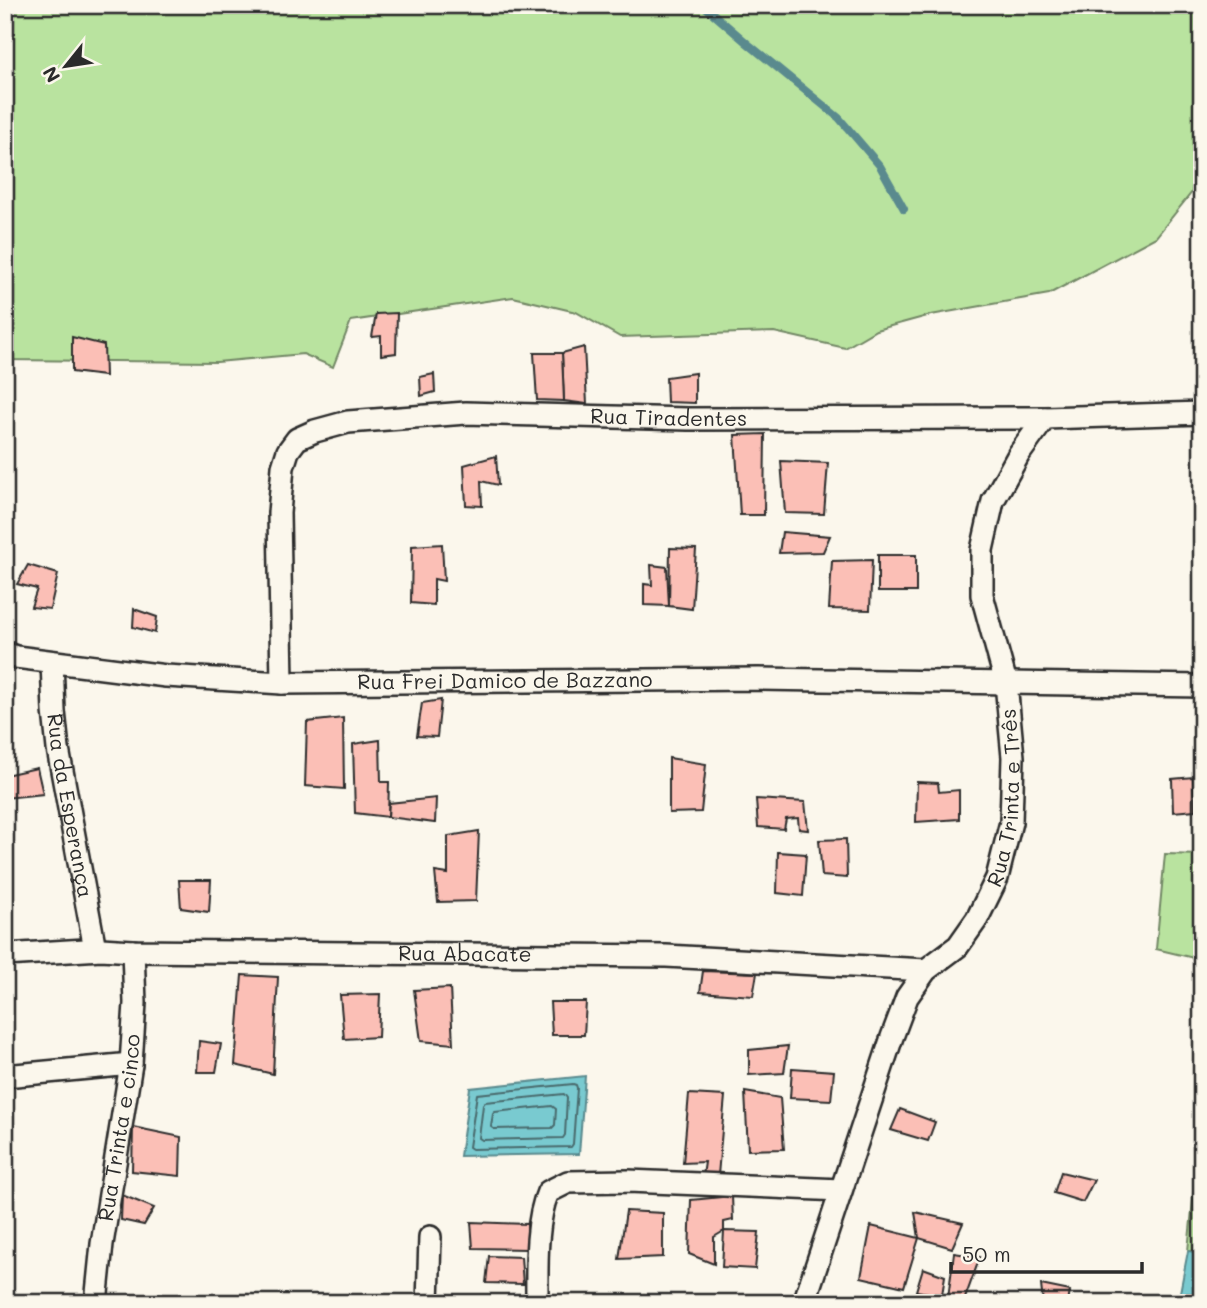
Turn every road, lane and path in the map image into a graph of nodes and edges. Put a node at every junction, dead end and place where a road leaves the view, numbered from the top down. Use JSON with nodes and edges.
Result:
{"nodes":[{"id":1,"x":1202,"y":413,"type":"edge"},
{"id":2,"x":1045,"y":418,"type":"junction"},
{"id":3,"x":5,"y":653,"type":"edge"},
{"id":4,"x":52,"y":662,"type":"junction"},
{"id":5,"x":282,"y":683,"type":"junction"},
{"id":6,"x":1006,"y":683,"type":"junction"},
{"id":7,"x":1202,"y":687,"type":"edge"},
{"id":8,"x":95,"y":949,"type":"junction"},
{"id":9,"x":133,"y":951,"type":"junction"},
{"id":10,"x":5,"y":955,"type":"edge"},
{"id":11,"x":926,"y":970,"type":"junction"},
{"id":12,"x":131,"y":1064,"type":"junction"},
{"id":13,"x":5,"y":1076,"type":"edge"},
{"id":14,"x":841,"y":1191,"type":"junction"},
{"id":15,"x":430,"y":1237,"type":"dead end"},
{"id":16,"x":96,"y":1303,"type":"edge"},
{"id":17,"x":428,"y":1303,"type":"edge"},
{"id":18,"x":537,"y":1303,"type":"edge"},
{"id":19,"x":804,"y":1303,"type":"edge"}],
"edges":[{"from":1,"to":2,"type":"street"},
{"from":2,"to":5,"type":"street","name":"Rua Tiradentes"},
{"from":2,"to":6,"type":"street","name":"Rua Trinta e Três"},
{"from":3,"to":4,"type":"street","name":"Rua Frei Damico de Bazzano"},
{"from":4,"to":5,"type":"street","name":"Rua Frei Damico de Bazzano"},
{"from":4,"to":8,"type":"street","name":"Rua da Esperança"},
{"from":5,"to":6,"type":"street","name":"Rua Frei Damico de Bazzano"},
{"from":6,"to":7,"type":"street","name":"Rua Frei Damico de Bazzano"},
{"from":6,"to":11,"type":"street","name":"Rua Trinta e Três"},
{"from":8,"to":9,"type":"street","name":"Rua Abacate"},
{"from":8,"to":10,"type":"street","name":"Rua Abacate"},
{"from":9,"to":11,"type":"street","name":"Rua Abacate"},
{"from":9,"to":12,"type":"street","name":"Rua Trinta e cinco"},
{"from":11,"to":14,"type":"street","name":"Rua Trinta e Três"},
{"from":12,"to":13,"type":"street"},
{"from":12,"to":16,"type":"street","name":"Rua Trinta e cinco"},
{"from":14,"to":18,"type":"street"},
{"from":14,"to":19,"type":"street","name":"Rua Trinta e Três"},
{"from":15,"to":17,"type":"street"}]}
